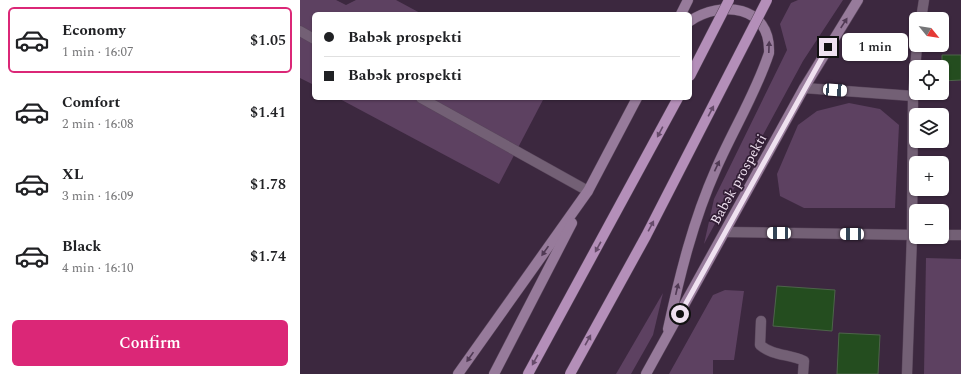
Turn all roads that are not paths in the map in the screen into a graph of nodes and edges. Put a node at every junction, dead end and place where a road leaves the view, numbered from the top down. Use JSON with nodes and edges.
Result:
{"nodes":[{"id":1,"x":688,"y":0,"type":"edge"},
{"id":2,"x":729,"y":0,"type":"edge"},
{"id":3,"x":767,"y":0,"type":"edge"},
{"id":4,"x":858,"y":0,"type":"edge"},
{"id":5,"x":924,"y":0,"type":"edge"},
{"id":6,"x":682,"y":12,"type":"edge"},
{"id":7,"x":922,"y":12,"type":"edge"},
{"id":8,"x":692,"y":18,"type":"edge"},
{"id":9,"x":300,"y":31,"type":"edge"},
{"id":10,"x":312,"y":38,"type":"edge"},
{"id":11,"x":692,"y":72,"type":"edge"},
{"id":12,"x":804,"y":88,"type":"junction"},
{"id":13,"x":909,"y":96,"type":"edge"},
{"id":14,"x":425,"y":100,"type":"edge"},
{"id":15,"x":636,"y":100,"type":"edge"},
{"id":16,"x":643,"y":100,"type":"edge"},
{"id":17,"x":677,"y":100,"type":"edge"},
{"id":18,"x":913,"y":100,"type":"edge"},
{"id":19,"x":588,"y":191,"type":"junction"},
{"id":20,"x":914,"y":204,"type":"edge"},
{"id":21,"x":725,"y":232,"type":"junction"},
{"id":22,"x":909,"y":235,"type":"edge"},
{"id":23,"x":949,"y":235,"type":"edge"},
{"id":24,"x":961,"y":235,"type":"edge"},
{"id":25,"x":914,"y":244,"type":"edge"},
{"id":26,"x":761,"y":321,"type":"dead end"},
{"id":27,"x":665,"y":340,"type":"junction"},
{"id":28,"x":458,"y":374,"type":"edge"},
{"id":29,"x":494,"y":374,"type":"edge"},
{"id":30,"x":528,"y":374,"type":"edge"},
{"id":31,"x":570,"y":374,"type":"edge"},
{"id":32,"x":646,"y":374,"type":"edge"},
{"id":33,"x":803,"y":374,"type":"edge"},
{"id":34,"x":907,"y":374,"type":"edge"}],
"edges":[{"from":1,"to":6,"type":"main road"},
{"from":2,"to":11,"type":"main road","bridge":true},
{"from":31,"to":3,"type":"main road","one_way":true,"bridge":true},
{"from":12,"to":4,"type":"main road","name":"Babək prospekti","one_way":true},
{"from":5,"to":7,"type":"street"},
{"from":27,"to":8,"type":"main road","one_way":true},
{"from":9,"to":10,"type":"street"},
{"from":12,"to":13,"type":"street"},
{"from":12,"to":21,"type":"main road","name":"Babək prospekti"},
{"from":14,"to":19,"type":"street"},
{"from":15,"to":19,"type":"main road"},
{"from":16,"to":19,"type":"main road"},
{"from":17,"to":30,"type":"main road","one_way":true},
{"from":18,"to":20,"type":"street"},
{"from":19,"to":28,"type":"main road","one_way":true},
{"from":19,"to":29,"type":"main road"},
{"from":21,"to":22,"type":"street"},
{"from":21,"to":27,"type":"main road","name":"Babək prospekti"},
{"from":23,"to":24,"type":"street"},
{"from":25,"to":34,"type":"street"},
{"from":26,"to":33,"type":"street"},
{"from":27,"to":32,"type":"main road","name":"Babək prospekti"}]}
